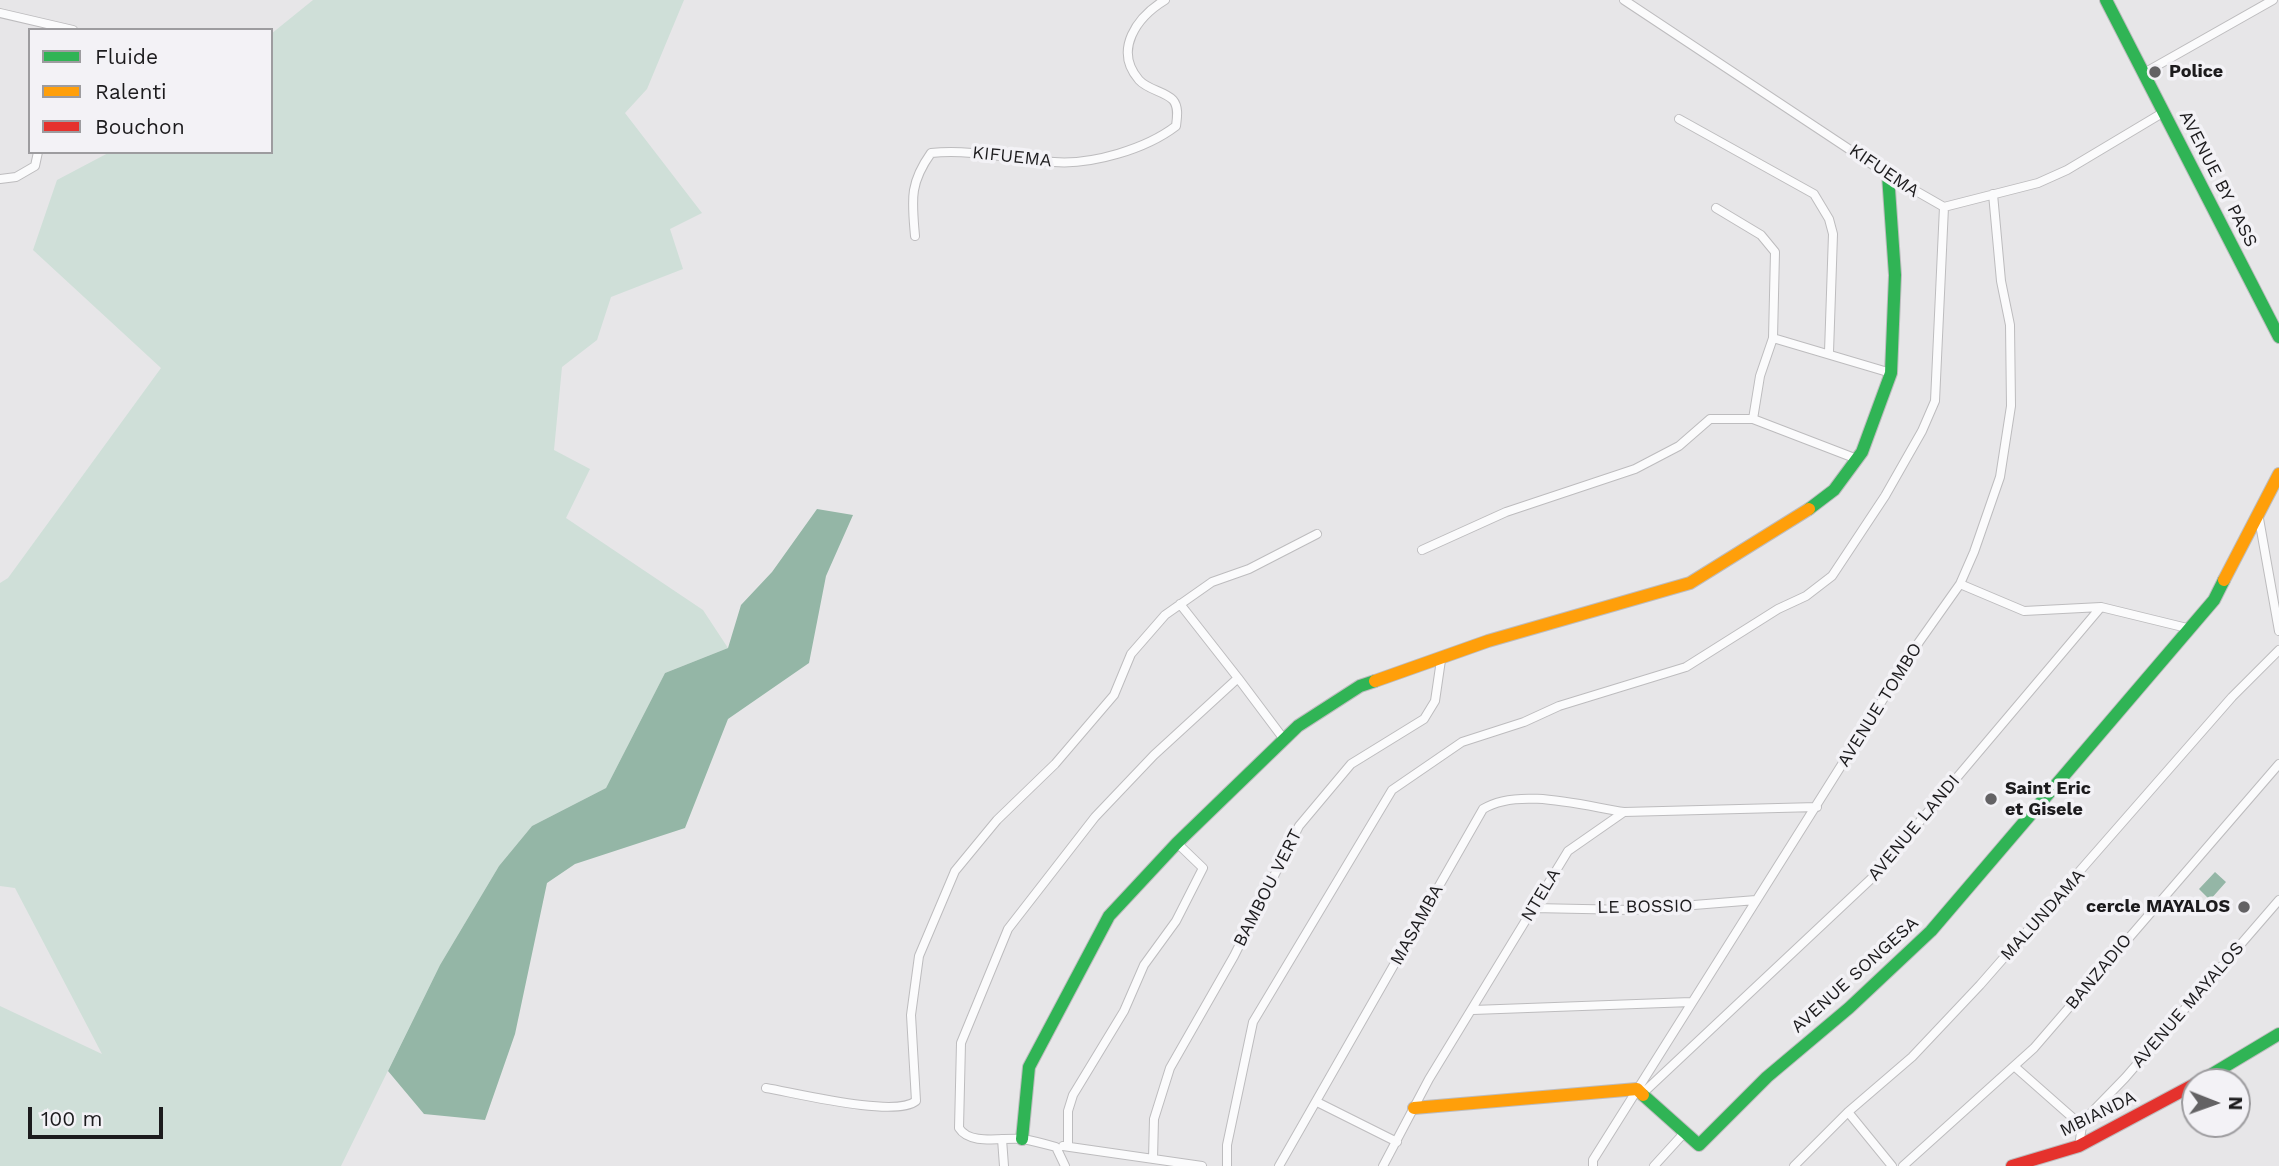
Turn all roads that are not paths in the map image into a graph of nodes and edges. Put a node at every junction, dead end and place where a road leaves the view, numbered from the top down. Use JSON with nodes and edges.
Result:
{"nodes":[{"id":1,"x":1165,"y":0,"type":"edge"},
{"id":2,"x":1624,"y":0,"type":"edge"},
{"id":3,"x":2106,"y":0,"type":"edge"},
{"id":4,"x":2273,"y":0,"type":"edge"},
{"id":5,"x":0,"y":13,"type":"edge"},
{"id":6,"x":58,"y":28,"type":"edge"},
{"id":7,"x":2144,"y":73,"type":"junction"},
{"id":8,"x":2164,"y":112,"type":"junction"},
{"id":9,"x":1679,"y":119,"type":"dead end"},
{"id":10,"x":38,"y":154,"type":"edge"},
{"id":11,"x":1888,"y":175,"type":"junction"},
{"id":12,"x":0,"y":179,"type":"edge"},
{"id":13,"x":1993,"y":194,"type":"junction"},
{"id":14,"x":1944,"y":207,"type":"junction"},
{"id":15,"x":1716,"y":208,"type":"dead end"},
{"id":16,"x":915,"y":236,"type":"dead end"},
{"id":17,"x":2279,"y":335,"type":"edge"},
{"id":18,"x":1773,"y":338,"type":"junction"},
{"id":19,"x":1829,"y":352,"type":"junction"},
{"id":20,"x":1892,"y":373,"type":"junction"},
{"id":21,"x":1752,"y":419,"type":"junction"},
{"id":22,"x":1857,"y":459,"type":"junction"},
{"id":23,"x":2279,"y":474,"type":"edge"},
{"id":24,"x":2258,"y":510,"type":"junction"},
{"id":25,"x":1317,"y":534,"type":"dead end"},
{"id":26,"x":1422,"y":550,"type":"dead end"},
{"id":27,"x":1960,"y":584,"type":"junction"},
{"id":28,"x":1180,"y":604,"type":"junction"},
{"id":29,"x":2101,"y":607,"type":"junction"},
{"id":30,"x":2188,"y":628,"type":"junction"},
{"id":31,"x":2279,"y":631,"type":"edge"},
{"id":32,"x":2279,"y":650,"type":"edge"},
{"id":33,"x":1441,"y":660,"type":"junction"},
{"id":34,"x":1238,"y":678,"type":"junction"},
{"id":35,"x":1283,"y":738,"type":"junction"},
{"id":36,"x":2279,"y":764,"type":"edge"},
{"id":37,"x":1817,"y":807,"type":"junction"},
{"id":38,"x":1624,"y":812,"type":"junction"},
{"id":39,"x":1177,"y":843,"type":"junction"},
{"id":40,"x":1756,"y":900,"type":"junction"},
{"id":41,"x":2279,"y":900,"type":"edge"},
{"id":42,"x":1533,"y":908,"type":"junction"},
{"id":43,"x":1691,"y":1002,"type":"junction"},
{"id":44,"x":1473,"y":1010,"type":"junction"},
{"id":45,"x":2279,"y":1034,"type":"edge"},
{"id":46,"x":2014,"y":1066,"type":"junction"},
{"id":47,"x":2222,"y":1068,"type":"edge"},
{"id":48,"x":766,"y":1088,"type":"dead end"},
{"id":49,"x":1640,"y":1091,"type":"junction"},
{"id":50,"x":2181,"y":1092,"type":"edge"},
{"id":51,"x":1317,"y":1102,"type":"junction"},
{"id":52,"x":1414,"y":1108,"type":"junction"},
{"id":53,"x":1848,"y":1112,"type":"junction"},
{"id":54,"x":2082,"y":1126,"type":"junction"},
{"id":55,"x":1685,"y":1132,"type":"junction"},
{"id":56,"x":1002,"y":1139,"type":"junction"},
{"id":57,"x":1022,"y":1139,"type":"junction"},
{"id":58,"x":1396,"y":1142,"type":"junction"},
{"id":59,"x":1068,"y":1145,"type":"junction"},
{"id":60,"x":2079,"y":1146,"type":"junction"},
{"id":61,"x":1056,"y":1147,"type":"junction"},
{"id":62,"x":1153,"y":1159,"type":"junction"},
{"id":63,"x":2042,"y":1162,"type":"edge"},
{"id":64,"x":1170,"y":1163,"type":"edge"},
{"id":65,"x":1004,"y":1166,"type":"edge"},
{"id":66,"x":1065,"y":1166,"type":"edge"},
{"id":67,"x":1202,"y":1166,"type":"edge"},
{"id":68,"x":1227,"y":1166,"type":"edge"},
{"id":69,"x":1279,"y":1166,"type":"edge"},
{"id":70,"x":1383,"y":1166,"type":"edge"},
{"id":71,"x":1593,"y":1166,"type":"edge"},
{"id":72,"x":1654,"y":1166,"type":"edge"},
{"id":73,"x":1794,"y":1166,"type":"edge"},
{"id":74,"x":1892,"y":1166,"type":"edge"},
{"id":75,"x":1903,"y":1166,"type":"edge"},
{"id":76,"x":2012,"y":1166,"type":"edge"}],
"edges":[{"from":1,"to":16,"type":"street","name":"KIFUEMA"},
{"from":2,"to":11,"type":"street","name":"KIFUEMA"},
{"from":3,"to":7,"type":"main road","name":"AVENUE BY PASS"},
{"from":4,"to":7,"type":"street"},
{"from":5,"to":6,"type":"street"},
{"from":7,"to":8,"type":"main road","name":"AVENUE BY PASS"},
{"from":8,"to":13,"type":"street"},
{"from":8,"to":17,"type":"main road","name":"AVENUE BY PASS"},
{"from":9,"to":19,"type":"street"},
{"from":10,"to":12,"type":"street"},
{"from":11,"to":14,"type":"street","name":"KIFUEMA"},
{"from":11,"to":20,"type":"main road"},
{"from":13,"to":14,"type":"street"},
{"from":13,"to":27,"type":"street","name":"AVENUE TOMBO"},
{"from":14,"to":68,"type":"street"},
{"from":15,"to":18,"type":"street"},
{"from":18,"to":19,"type":"street"},
{"from":18,"to":21,"type":"street"},
{"from":19,"to":20,"type":"street"},
{"from":20,"to":22,"type":"main road"},
{"from":21,"to":22,"type":"street"},
{"from":21,"to":26,"type":"street"},
{"from":22,"to":33,"type":"main road"},
{"from":23,"to":24,"type":"main road","name":"AVENUE SONGESA"},
{"from":24,"to":30,"type":"main road","name":"AVENUE SONGESA"},
{"from":24,"to":31,"type":"street"},
{"from":25,"to":28,"type":"street"},
{"from":27,"to":29,"type":"street"},
{"from":27,"to":37,"type":"street","name":"AVENUE TOMBO"},
{"from":28,"to":34,"type":"street"},
{"from":28,"to":48,"type":"street"},
{"from":29,"to":30,"type":"street"},
{"from":29,"to":49,"type":"street","name":"AVENUE LANDI"},
{"from":30,"to":55,"type":"main road","name":"AVENUE SONGESA"},
{"from":32,"to":53,"type":"street","name":"MALUNDAMA"},
{"from":33,"to":35,"type":"main road"},
{"from":33,"to":62,"type":"street","name":"BAMBOU VERT"},
{"from":34,"to":35,"type":"street"},
{"from":34,"to":56,"type":"street"},
{"from":35,"to":39,"type":"main road"},
{"from":36,"to":46,"type":"street","name":"BANZADIO"},
{"from":37,"to":38,"type":"street"},
{"from":37,"to":40,"type":"street","name":"AVENUE TOMBO"},
{"from":38,"to":42,"type":"street","name":"NTELA"},
{"from":38,"to":51,"type":"street","name":"MASAMBA"},
{"from":39,"to":57,"type":"main road"},
{"from":39,"to":59,"type":"street"},
{"from":40,"to":42,"type":"street","name":"LE BOSSIO"},
{"from":40,"to":43,"type":"street","name":"AVENUE TOMBO"},
{"from":41,"to":54,"type":"street","name":"AVENUE MAYALOS"},
{"from":42,"to":44,"type":"street","name":"NTELA"},
{"from":43,"to":44,"type":"street"},
{"from":43,"to":49,"type":"street","name":"AVENUE TOMBO"},
{"from":44,"to":52,"type":"street","name":"NTELA"},
{"from":45,"to":47,"type":"main road","name":"MBIANDA"},
{"from":46,"to":54,"type":"street"},
{"from":46,"to":75,"type":"street","name":"BANZADIO"},
{"from":49,"to":52,"type":"main road"},
{"from":49,"to":55,"type":"main road"},
{"from":49,"to":71,"type":"street","name":"AVENUE TOMBO"},
{"from":50,"to":60,"type":"main road","name":"MBIANDA"},
{"from":51,"to":58,"type":"street"},
{"from":51,"to":69,"type":"street","name":"MASAMBA"},
{"from":52,"to":58,"type":"street","name":"NTELA"},
{"from":53,"to":73,"type":"street","name":"MALUNDAMA"},
{"from":53,"to":74,"type":"street"},
{"from":54,"to":60,"type":"street"},
{"from":55,"to":72,"type":"street"},
{"from":56,"to":57,"type":"street"},
{"from":56,"to":65,"type":"street"},
{"from":57,"to":61,"type":"street"},
{"from":58,"to":70,"type":"street","name":"NTELA"},
{"from":59,"to":61,"type":"street"},
{"from":59,"to":62,"type":"street"},
{"from":60,"to":63,"type":"main road","name":"MBIANDA"},
{"from":61,"to":66,"type":"street"},
{"from":62,"to":64,"type":"street"},
{"from":63,"to":76,"type":"main road","name":"MBIANDA"},
{"from":64,"to":67,"type":"street"}]}
